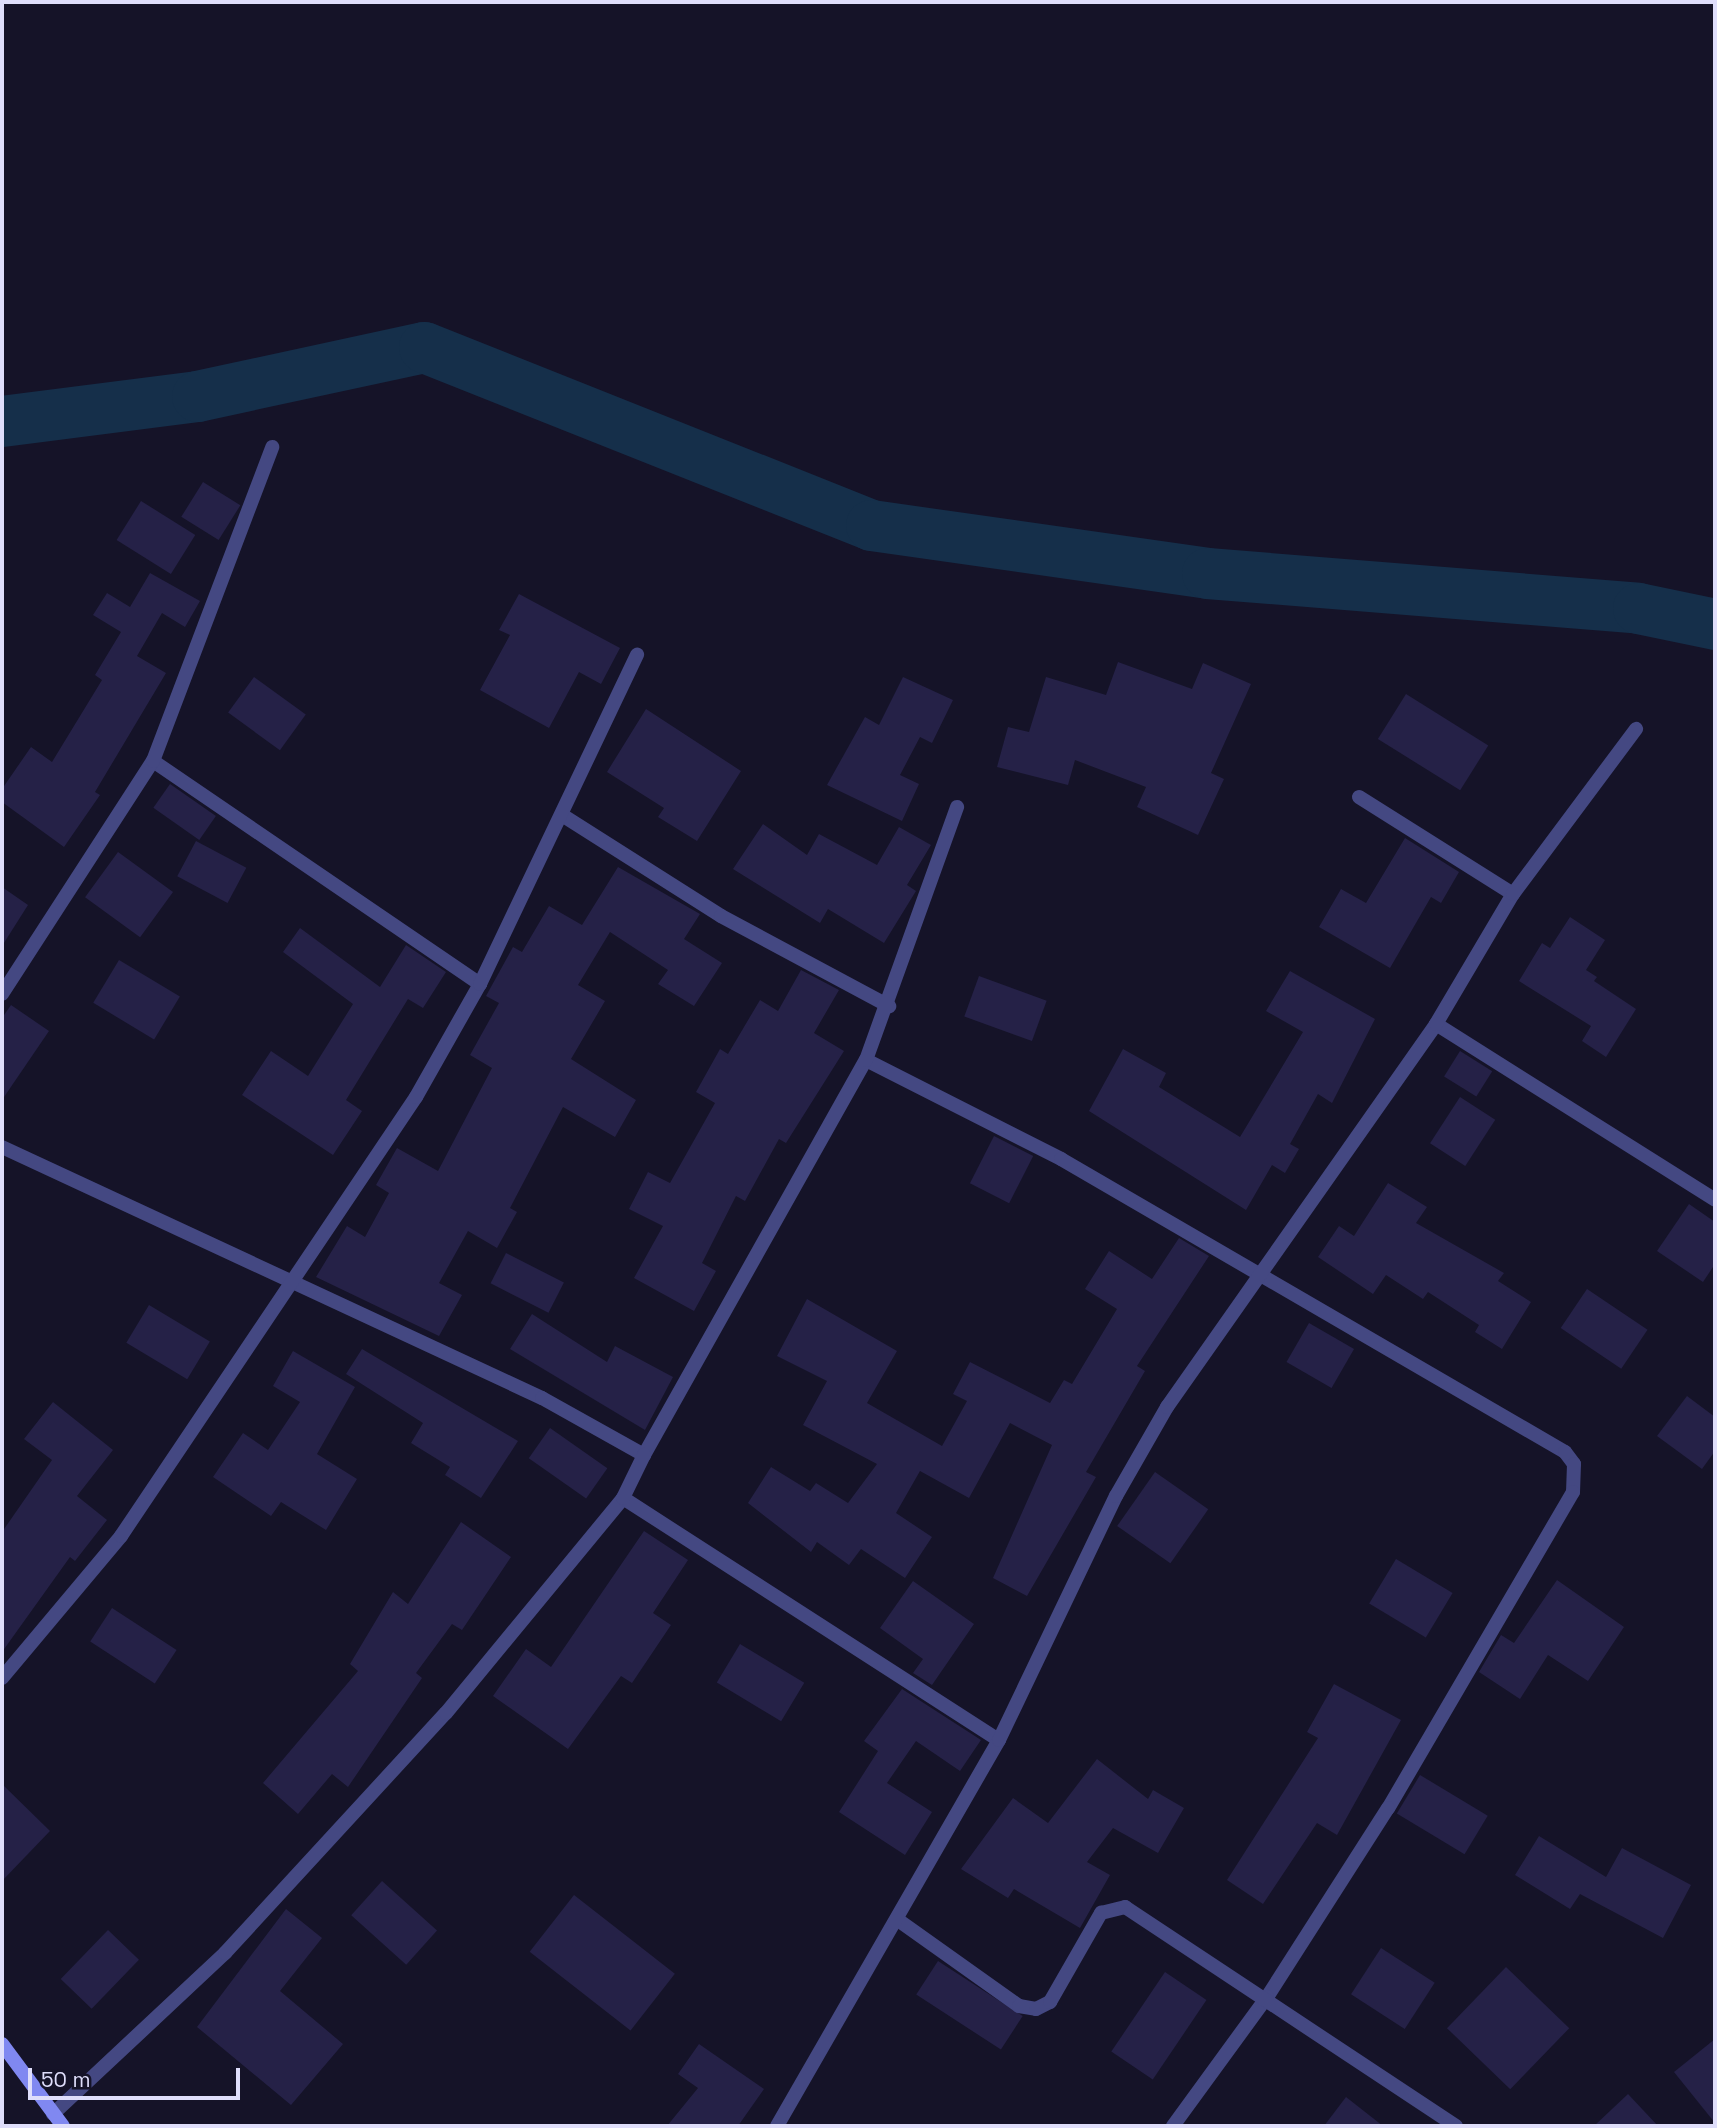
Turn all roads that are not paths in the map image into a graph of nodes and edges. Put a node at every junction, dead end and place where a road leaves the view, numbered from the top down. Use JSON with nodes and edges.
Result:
{"nodes":[{"id":1,"x":272,"y":447,"type":"dead end"},
{"id":2,"x":637,"y":655,"type":"dead end"},
{"id":3,"x":1636,"y":729,"type":"dead end"},
{"id":4,"x":153,"y":761,"type":"junction"},
{"id":5,"x":1359,"y":797,"type":"dead end"},
{"id":6,"x":957,"y":807,"type":"dead end"},
{"id":7,"x":562,"y":815,"type":"junction"},
{"id":8,"x":1513,"y":894,"type":"junction"},
{"id":9,"x":480,"y":984,"type":"junction"},
{"id":10,"x":2,"y":994,"type":"edge"},
{"id":11,"x":889,"y":1006,"type":"junction"},
{"id":12,"x":1436,"y":1024,"type":"junction"},
{"id":13,"x":866,"y":1060,"type":"junction"},
{"id":14,"x":2,"y":1147,"type":"edge"},
{"id":15,"x":1715,"y":1200,"type":"edge"},
{"id":16,"x":1255,"y":1276,"type":"junction"},
{"id":17,"x":289,"y":1284,"type":"junction"},
{"id":18,"x":644,"y":1455,"type":"junction"},
{"id":19,"x":622,"y":1498,"type":"junction"},
{"id":20,"x":2,"y":1678,"type":"edge"},
{"id":21,"x":999,"y":1740,"type":"junction"},
{"id":22,"x":898,"y":1920,"type":"junction"},
{"id":23,"x":1267,"y":1997,"type":"junction"},
{"id":24,"x":2,"y":2044,"type":"edge"},
{"id":25,"x":53,"y":2114,"type":"junction"},
{"id":26,"x":64,"y":2126,"type":"edge"},
{"id":27,"x":777,"y":2126,"type":"edge"},
{"id":28,"x":1173,"y":2126,"type":"edge"},
{"id":29,"x":1456,"y":2126,"type":"edge"}],
"edges":[{"from":1,"to":4,"type":"street"},
{"from":2,"to":7,"type":"street"},
{"from":3,"to":8,"type":"street"},
{"from":4,"to":9,"type":"street"},
{"from":4,"to":10,"type":"street"},
{"from":5,"to":8,"type":"street"},
{"from":6,"to":11,"type":"street"},
{"from":7,"to":9,"type":"street"},
{"from":7,"to":11,"type":"street"},
{"from":8,"to":12,"type":"street"},
{"from":9,"to":17,"type":"street"},
{"from":11,"to":13,"type":"street"},
{"from":12,"to":15,"type":"street"},
{"from":12,"to":16,"type":"street"},
{"from":13,"to":16,"type":"street"},
{"from":13,"to":18,"type":"street"},
{"from":14,"to":17,"type":"street"},
{"from":16,"to":21,"type":"street"},
{"from":16,"to":23,"type":"street"},
{"from":17,"to":18,"type":"street"},
{"from":17,"to":20,"type":"street"},
{"from":18,"to":19,"type":"street"},
{"from":19,"to":21,"type":"street"},
{"from":19,"to":25,"type":"street"},
{"from":21,"to":22,"type":"street"},
{"from":22,"to":23,"type":"street"},
{"from":22,"to":27,"type":"street"},
{"from":23,"to":28,"type":"street"},
{"from":23,"to":29,"type":"street"},
{"from":24,"to":25,"type":"main road"},
{"from":25,"to":26,"type":"main road"}]}
